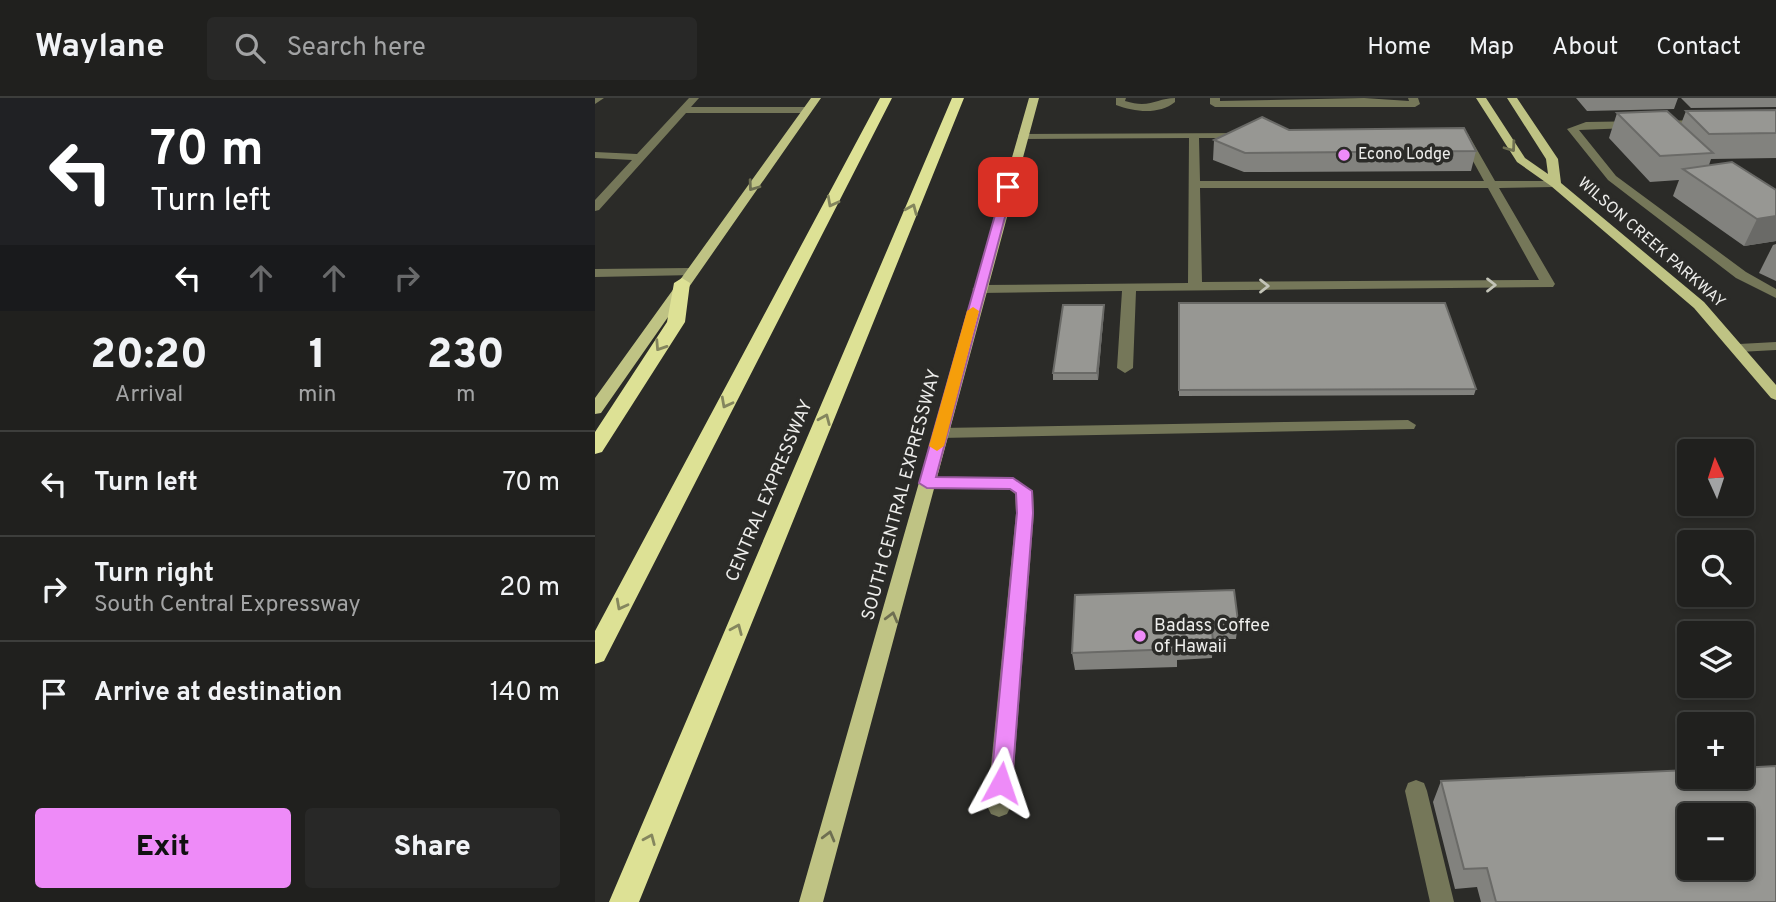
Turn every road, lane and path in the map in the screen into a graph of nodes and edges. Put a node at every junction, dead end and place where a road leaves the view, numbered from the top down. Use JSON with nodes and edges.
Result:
{"nodes":[{"id":1,"x":694,"y":98,"type":"edge"},
{"id":2,"x":815,"y":98,"type":"edge"},
{"id":3,"x":886,"y":98,"type":"edge"},
{"id":4,"x":958,"y":98,"type":"edge"},
{"id":5,"x":1034,"y":98,"type":"edge"},
{"id":6,"x":1121,"y":98,"type":"edge"},
{"id":7,"x":1170,"y":98,"type":"edge"},
{"id":8,"x":1215,"y":98,"type":"edge"},
{"id":9,"x":1413,"y":98,"type":"edge"},
{"id":10,"x":1481,"y":98,"type":"edge"},
{"id":11,"x":1512,"y":98,"type":"edge"},
{"id":12,"x":1370,"y":101,"type":"edge"},
{"id":13,"x":683,"y":110,"type":"junction"},
{"id":14,"x":807,"y":110,"type":"junction"},
{"id":15,"x":1722,"y":122,"type":"edge"},
{"id":16,"x":1449,"y":133,"type":"edge"},
{"id":17,"x":1194,"y":135,"type":"junction"},
{"id":18,"x":1023,"y":136,"type":"junction"},
{"id":19,"x":1253,"y":138,"type":"edge"},
{"id":20,"x":595,"y":155,"type":"edge"},
{"id":21,"x":640,"y":157,"type":"junction"},
{"id":22,"x":1491,"y":183,"type":"junction"},
{"id":23,"x":1555,"y":184,"type":"junction"},
{"id":24,"x":1193,"y":186,"type":"junction"},
{"id":25,"x":595,"y":207,"type":"edge"},
{"id":26,"x":597,"y":275,"type":"edge"},
{"id":27,"x":686,"y":278,"type":"junction"},
{"id":28,"x":1195,"y":286,"type":"junction"},
{"id":29,"x":1129,"y":287,"type":"junction"},
{"id":30,"x":979,"y":289,"type":"junction"},
{"id":31,"x":1776,"y":294,"type":"edge"},
{"id":32,"x":1776,"y":346,"type":"edge"},
{"id":33,"x":1739,"y":348,"type":"junction"},
{"id":34,"x":1125,"y":368,"type":"dead end"},
{"id":35,"x":1776,"y":396,"type":"edge"},
{"id":36,"x":595,"y":409,"type":"edge"},
{"id":37,"x":1408,"y":425,"type":"dead end"},
{"id":38,"x":940,"y":433,"type":"junction"},
{"id":39,"x":595,"y":447,"type":"edge"},
{"id":40,"x":927,"y":483,"type":"junction"},
{"id":41,"x":595,"y":654,"type":"edge"},
{"id":42,"x":1416,"y":791,"type":"dead end"},
{"id":43,"x":999,"y":806,"type":"dead end"},
{"id":44,"x":624,"y":902,"type":"edge"},
{"id":45,"x":811,"y":902,"type":"edge"},
{"id":46,"x":1442,"y":902,"type":"edge"}],
"edges":[{"from":1,"to":13,"type":"lane"},
{"from":2,"to":14,"type":"main road"},
{"from":3,"to":41,"type":"highway","one_way":true},
{"from":44,"to":4,"type":"highway","name":"CENTRAL EXPRESSWAY","one_way":true},
{"from":5,"to":18,"type":"main road","name":"SOUTH CENTRAL EXPRESSWAY"},
{"from":6,"to":7,"type":"lane"},
{"from":8,"to":12,"type":"lane"},
{"from":9,"to":12,"type":"lane"},
{"from":10,"to":23,"type":"main road","name":"WILSON CREEK PARKWAY","one_way":true},
{"from":11,"to":23,"type":"main road","name":"WILSON CREEK PARKWAY"},
{"from":13,"to":14,"type":"lane"},
{"from":13,"to":21,"type":"lane"},
{"from":14,"to":27,"type":"main road","one_way":true},
{"from":15,"to":31,"type":"lane"},
{"from":16,"to":22,"type":"lane"},
{"from":17,"to":18,"type":"lane"},
{"from":17,"to":19,"type":"lane"},
{"from":17,"to":24,"type":"lane"},
{"from":18,"to":30,"type":"main road","name":"SOUTH CENTRAL EXPRESSWAY"},
{"from":20,"to":21,"type":"lane"},
{"from":21,"to":25,"type":"lane"},
{"from":22,"to":23,"type":"lane"},
{"from":22,"to":24,"type":"lane"},
{"from":28,"to":22,"type":"lane","one_way":true},
{"from":23,"to":33,"type":"main road","name":"WILSON CREEK PARKWAY"},
{"from":24,"to":28,"type":"lane"},
{"from":26,"to":27,"type":"lane"},
{"from":27,"to":36,"type":"main road"},
{"from":27,"to":39,"type":"highway","one_way":true},
{"from":28,"to":29,"type":"lane"},
{"from":29,"to":30,"type":"lane"},
{"from":29,"to":34,"type":"lane"},
{"from":30,"to":38,"type":"main road","name":"SOUTH CENTRAL EXPRESSWAY"},
{"from":32,"to":33,"type":"lane"},
{"from":33,"to":35,"type":"main road","name":"WILSON CREEK PARKWAY"},
{"from":37,"to":38,"type":"lane"},
{"from":38,"to":40,"type":"main road","name":"SOUTH CENTRAL EXPRESSWAY"},
{"from":40,"to":43,"type":"lane"},
{"from":45,"to":40,"type":"main road","name":"SOUTH CENTRAL EXPRESSWAY","one_way":true},
{"from":42,"to":46,"type":"lane"}]}
